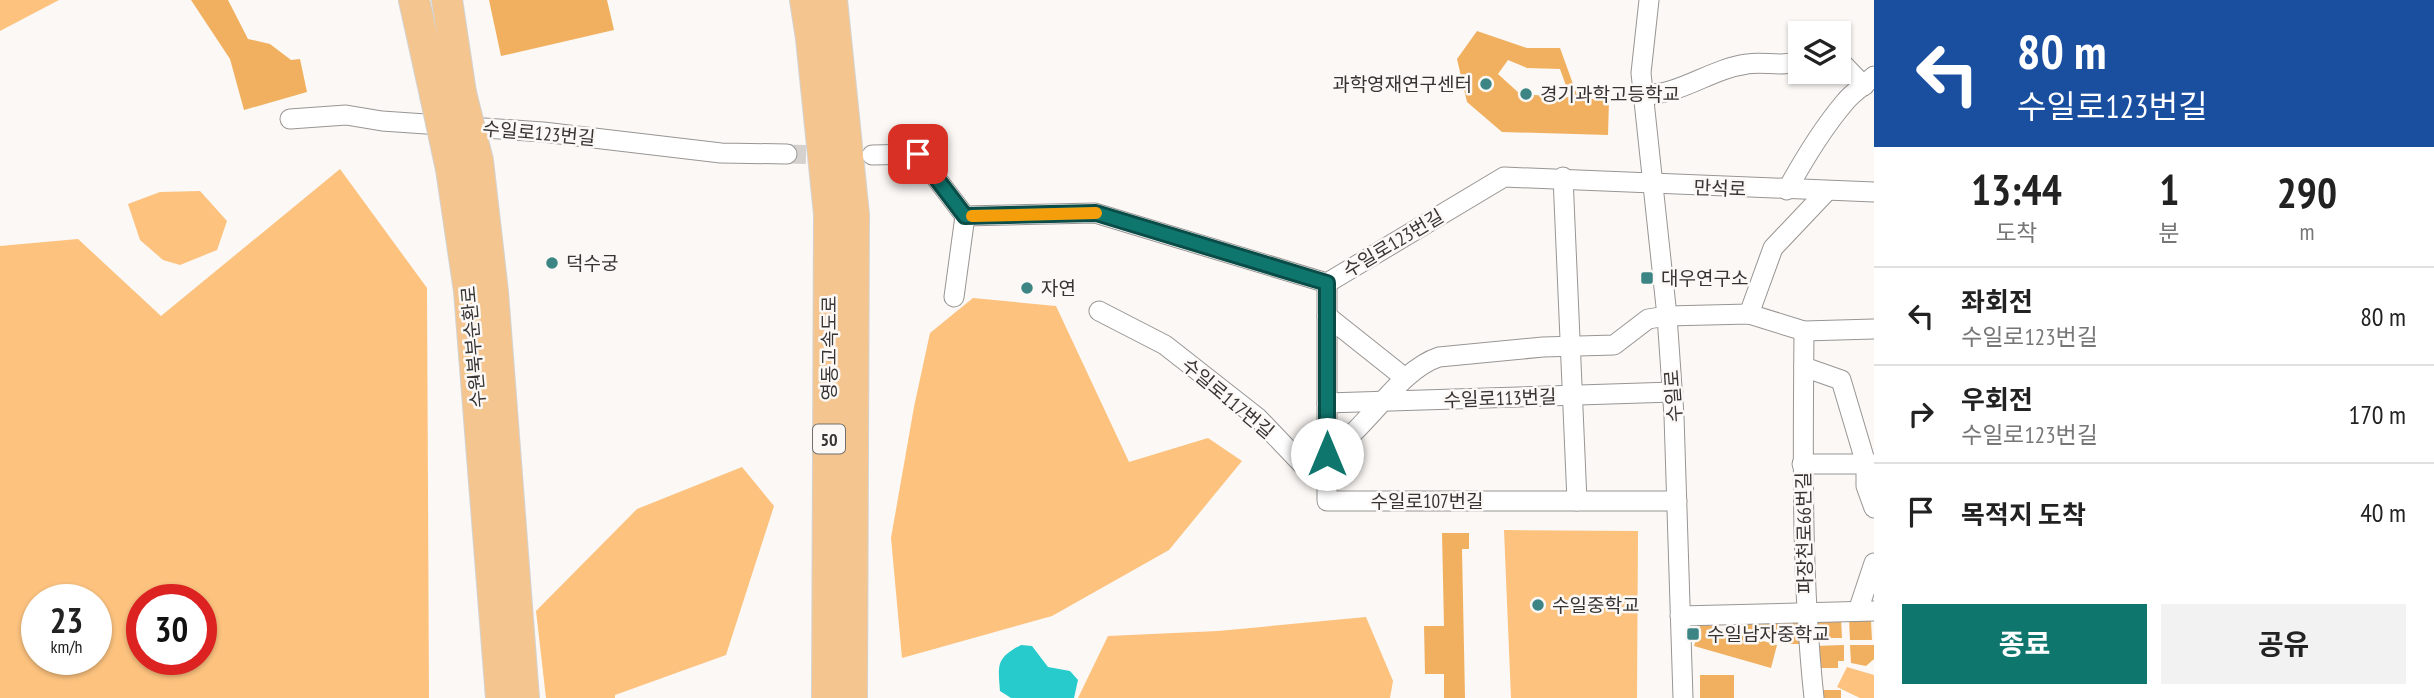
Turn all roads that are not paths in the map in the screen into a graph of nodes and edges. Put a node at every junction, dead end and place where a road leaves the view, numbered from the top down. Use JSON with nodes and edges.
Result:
{"nodes":[{"id":1,"x":414,"y":0,"type":"edge"},
{"id":2,"x":447,"y":0,"type":"edge"},
{"id":3,"x":804,"y":0,"type":"edge"},
{"id":4,"x":832,"y":0,"type":"edge"},
{"id":5,"x":1649,"y":0,"type":"edge"},
{"id":6,"x":1788,"y":63,"type":"edge"},
{"id":7,"x":1851,"y":68,"type":"edge"},
{"id":8,"x":1869,"y":81,"type":"edge"},
{"id":9,"x":448,"y":94,"type":"junction"},
{"id":10,"x":1643,"y":95,"type":"junction"},
{"id":11,"x":290,"y":118,"type":"dead end"},
{"id":12,"x":787,"y":154,"type":"tunnel mouth"},
{"id":13,"x":872,"y":155,"type":"dead end"},
{"id":14,"x":464,"y":165,"type":"junction"},
{"id":15,"x":1563,"y":177,"type":"junction"},
{"id":16,"x":1654,"y":185,"type":"junction"},
{"id":17,"x":1787,"y":191,"type":"junction"},
{"id":18,"x":1827,"y":191,"type":"junction"},
{"id":19,"x":1874,"y":192,"type":"edge"},
{"id":20,"x":965,"y":216,"type":"junction"},
{"id":21,"x":1327,"y":283,"type":"junction"},
{"id":22,"x":954,"y":296,"type":"dead end"},
{"id":23,"x":1099,"y":311,"type":"dead end"},
{"id":24,"x":1749,"y":314,"type":"junction"},
{"id":25,"x":1327,"y":316,"type":"junction"},
{"id":26,"x":1667,"y":316,"type":"junction"},
{"id":27,"x":1874,"y":329,"type":"edge"},
{"id":28,"x":1804,"y":331,"type":"junction"},
{"id":29,"x":1570,"y":346,"type":"junction"},
{"id":30,"x":1804,"y":367,"type":"junction"},
{"id":31,"x":1405,"y":378,"type":"junction"},
{"id":32,"x":1673,"y":392,"type":"junction"},
{"id":33,"x":1572,"y":396,"type":"junction"},
{"id":34,"x":1386,"y":401,"type":"junction"},
{"id":35,"x":1327,"y":403,"type":"junction"},
{"id":36,"x":1327,"y":454,"type":"junction"},
{"id":37,"x":1802,"y":464,"type":"junction"},
{"id":38,"x":1870,"y":464,"type":"edge"},
{"id":39,"x":1577,"y":501,"type":"junction"},
{"id":40,"x":1677,"y":501,"type":"junction"},
{"id":41,"x":1874,"y":508,"type":"edge"},
{"id":42,"x":1874,"y":563,"type":"edge"},
{"id":43,"x":1866,"y":611,"type":"edge"},
{"id":44,"x":1805,"y":613,"type":"junction"},
{"id":45,"x":1680,"y":616,"type":"junction"},
{"id":46,"x":502,"y":698,"type":"edge"},
{"id":47,"x":524,"y":698,"type":"edge"},
{"id":48,"x":827,"y":698,"type":"edge"},
{"id":49,"x":852,"y":698,"type":"edge"},
{"id":50,"x":1683,"y":698,"type":"edge"},
{"id":51,"x":1814,"y":698,"type":"edge"}],
"edges":[{"from":1,"to":9,"type":"highway","name":"수원북부순환로"},
{"from":2,"to":9,"type":"highway","name":"수원북부순환로"},
{"from":3,"to":48,"type":"highway","name":"영동고속도로","number":"50"},
{"from":4,"to":49,"type":"highway","name":"영동고속도로","number":"50"},
{"from":5,"to":10,"type":"street","name":"수일로"},
{"from":6,"to":10,"type":"street"},
{"from":7,"to":8,"type":"street"},
{"from":8,"to":17,"type":"street"},
{"from":9,"to":14,"type":"highway","name":"수원북부순환로","bridge":true},
{"from":10,"to":16,"type":"street","name":"수일로"},
{"from":11,"to":12,"type":"street","name":"수일로123번길"},
{"from":13,"to":20,"type":"street"},
{"from":14,"to":46,"type":"highway","name":"수원북부순환로"},
{"from":14,"to":47,"type":"highway","name":"수원북부순환로"},
{"from":15,"to":16,"type":"street","name":"수일로123번길"},
{"from":15,"to":21,"type":"street","name":"수일로123번길"},
{"from":15,"to":29,"type":"street"},
{"from":16,"to":17,"type":"street","name":"만석로"},
{"from":16,"to":26,"type":"street","name":"수일로"},
{"from":17,"to":18,"type":"street","name":"만석로"},
{"from":18,"to":19,"type":"street","name":"만석로"},
{"from":18,"to":24,"type":"street"},
{"from":20,"to":21,"type":"street","name":"수일로123번길"},
{"from":20,"to":22,"type":"street"},
{"from":21,"to":25,"type":"street","name":"수일로107번길"},
{"from":23,"to":36,"type":"street","name":"수일로117번길"},
{"from":24,"to":26,"type":"street"},
{"from":24,"to":28,"type":"street"},
{"from":25,"to":31,"type":"street"},
{"from":25,"to":35,"type":"street","name":"수일로107번길"},
{"from":26,"to":29,"type":"street"},
{"from":26,"to":32,"type":"street","name":"수일로"},
{"from":27,"to":28,"type":"street"},
{"from":28,"to":30,"type":"street","name":"파장천로66번길"},
{"from":29,"to":31,"type":"street"},
{"from":29,"to":33,"type":"street"},
{"from":30,"to":37,"type":"street","name":"파장천로66번길"},
{"from":30,"to":38,"type":"street"},
{"from":31,"to":34,"type":"street"},
{"from":32,"to":33,"type":"street","name":"수일로113번길"},
{"from":32,"to":40,"type":"street","name":"수일로"},
{"from":33,"to":34,"type":"street","name":"수일로113번길"},
{"from":33,"to":39,"type":"street"},
{"from":34,"to":35,"type":"street","name":"수일로113번길"},
{"from":34,"to":36,"type":"street"},
{"from":35,"to":36,"type":"street","name":"수일로107번길"},
{"from":36,"to":39,"type":"street","name":"수일로107번길"},
{"from":37,"to":38,"type":"street"},
{"from":37,"to":44,"type":"street","name":"파장천로66번길"},
{"from":38,"to":41,"type":"street"},
{"from":39,"to":40,"type":"street","name":"수일로107번길"},
{"from":40,"to":45,"type":"street","name":"수일로"},
{"from":42,"to":43,"type":"street"},
{"from":43,"to":44,"type":"street"},
{"from":44,"to":45,"type":"street"},
{"from":44,"to":51,"type":"street","name":"파장천로66번길"},
{"from":45,"to":50,"type":"street","name":"수일로"}]}
